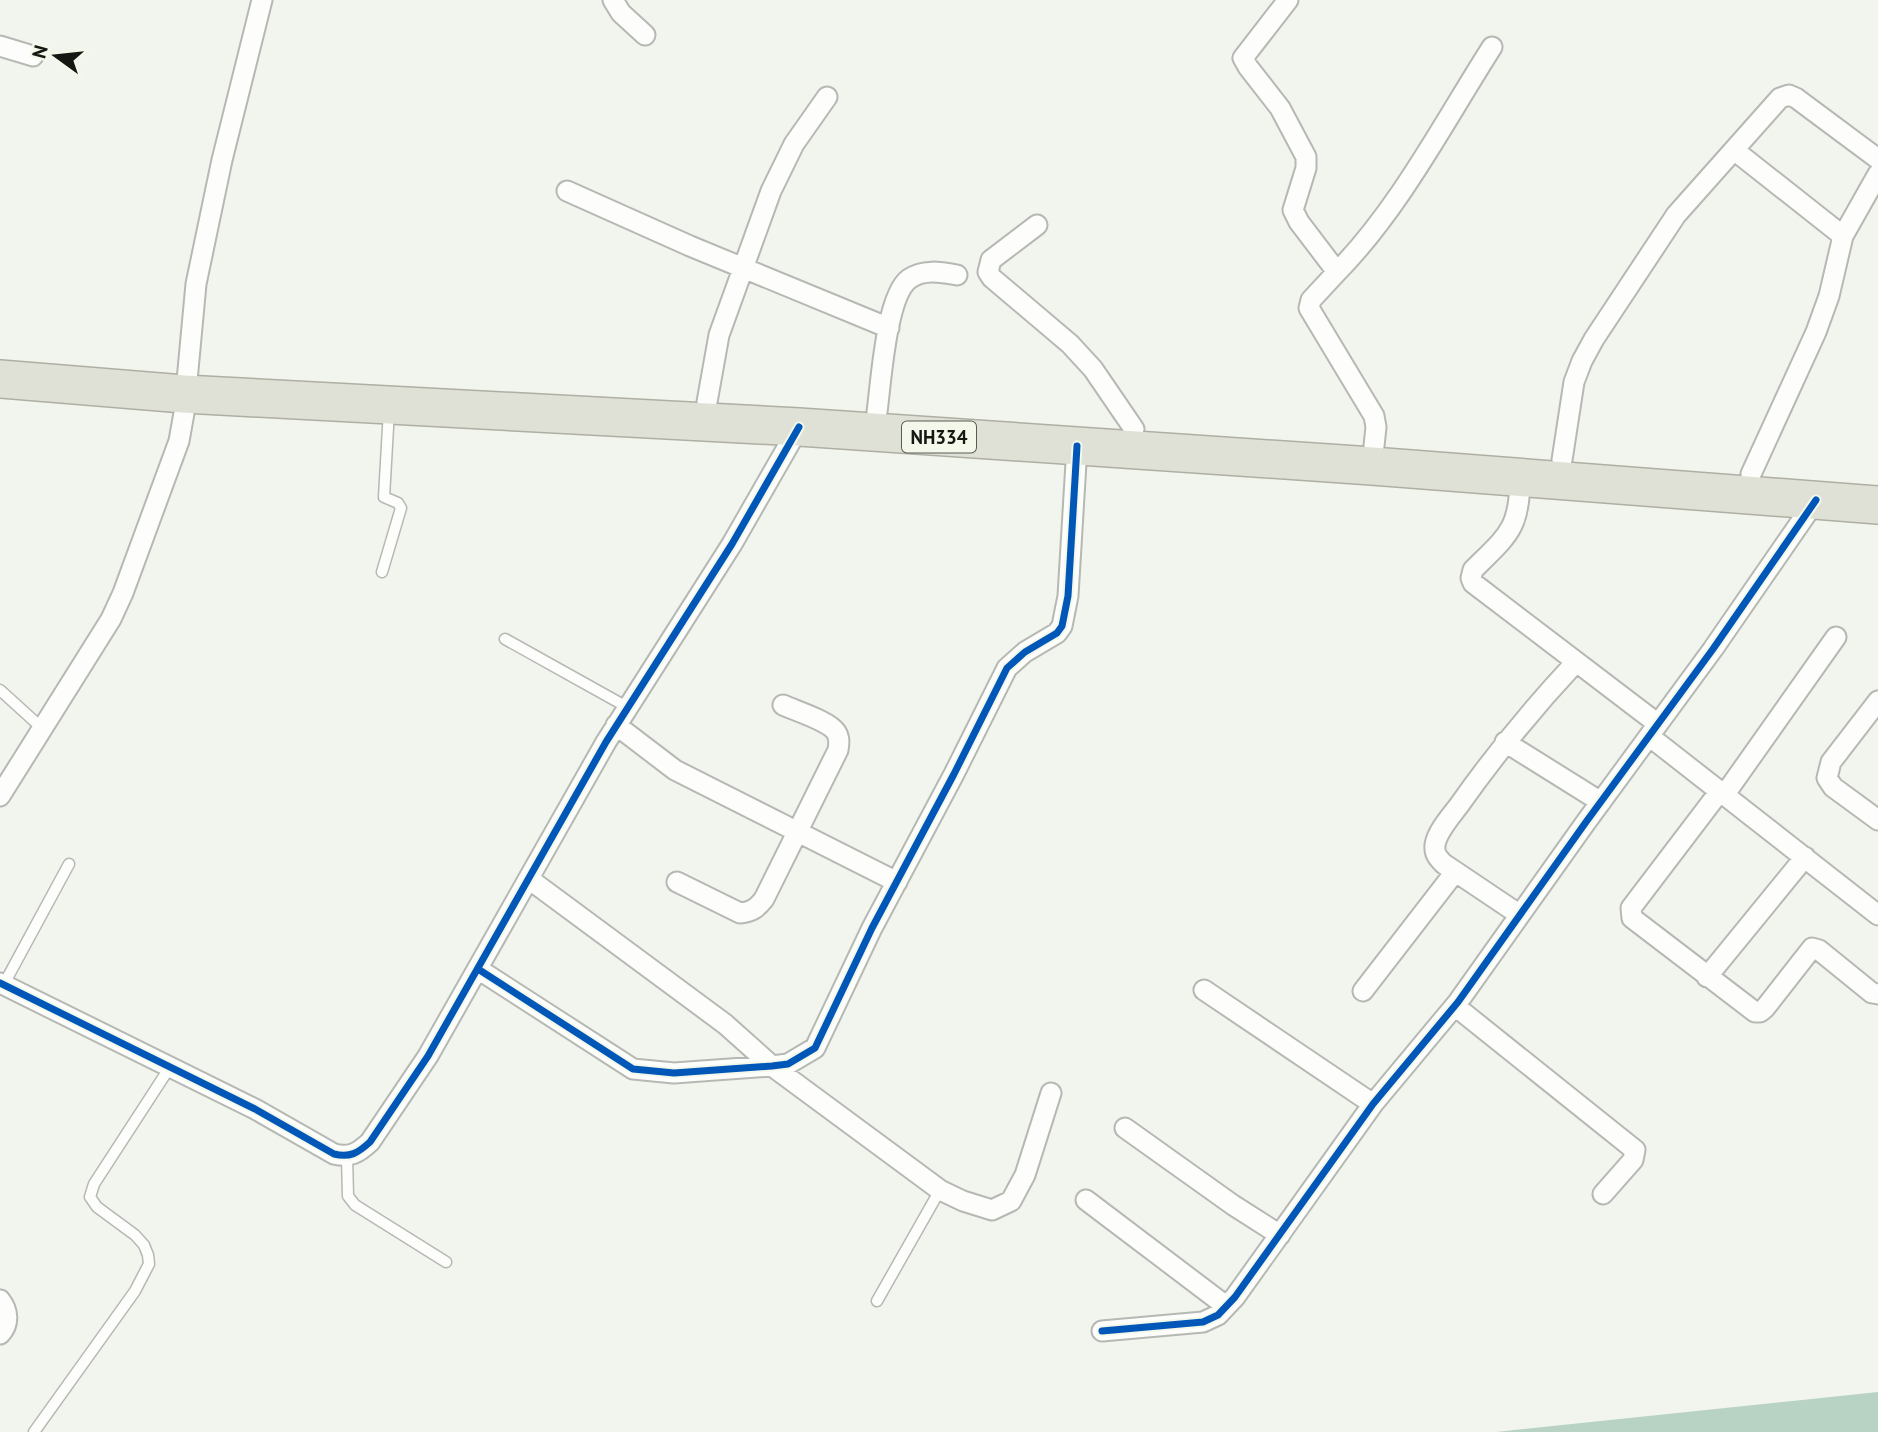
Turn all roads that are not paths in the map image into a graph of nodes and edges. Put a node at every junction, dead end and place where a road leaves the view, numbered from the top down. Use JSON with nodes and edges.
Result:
{"nodes":[{"id":1,"x":262,"y":0,"type":"edge"},
{"id":2,"x":613,"y":0,"type":"edge"},
{"id":3,"x":1288,"y":0,"type":"edge"},
{"id":4,"x":645,"y":35,"type":"dead end"},
{"id":5,"x":0,"y":46,"type":"edge"},
{"id":6,"x":1492,"y":47,"type":"dead end"},
{"id":7,"x":33,"y":56,"type":"dead end"},
{"id":8,"x":827,"y":97,"type":"dead end"},
{"id":9,"x":1734,"y":150,"type":"junction"},
{"id":10,"x":1878,"y":159,"type":"edge"},
{"id":11,"x":1878,"y":174,"type":"edge"},
{"id":12,"x":566,"y":191,"type":"dead end"},
{"id":13,"x":1037,"y":225,"type":"dead end"},
{"id":14,"x":1843,"y":236,"type":"junction"},
{"id":15,"x":742,"y":267,"type":"junction"},
{"id":16,"x":1337,"y":272,"type":"junction"},
{"id":17,"x":957,"y":275,"type":"dead end"},
{"id":18,"x":889,"y":328,"type":"junction"},
{"id":19,"x":0,"y":359,"type":"edge"},
{"id":20,"x":0,"y":379,"type":"edge"},
{"id":21,"x":186,"y":384,"type":"junction"},
{"id":22,"x":707,"y":402,"type":"junction"},
{"id":23,"x":390,"y":406,"type":"junction"},
{"id":24,"x":877,"y":412,"type":"junction"},
{"id":25,"x":799,"y":427,"type":"junction"},
{"id":26,"x":1134,"y":429,"type":"junction"},
{"id":27,"x":1077,"y":446,"type":"junction"},
{"id":28,"x":1374,"y":446,"type":"junction"},
{"id":29,"x":1562,"y":460,"type":"junction"},
{"id":30,"x":1751,"y":474,"type":"junction"},
{"id":31,"x":1520,"y":477,"type":"junction"},
{"id":32,"x":1878,"y":484,"type":"edge"},
{"id":33,"x":1816,"y":499,"type":"junction"},
{"id":34,"x":1878,"y":505,"type":"edge"},
{"id":35,"x":382,"y":572,"type":"dead end"},
{"id":36,"x":1836,"y":637,"type":"dead end"},
{"id":37,"x":505,"y":639,"type":"dead end"},
{"id":38,"x":1576,"y":662,"type":"junction"},
{"id":39,"x":0,"y":691,"type":"edge"},
{"id":40,"x":1878,"y":701,"type":"edge"},
{"id":41,"x":783,"y":705,"type":"dead end"},
{"id":42,"x":627,"y":707,"type":"junction"},
{"id":43,"x":616,"y":725,"type":"junction"},
{"id":44,"x":43,"y":729,"type":"junction"},
{"id":45,"x":1654,"y":730,"type":"junction"},
{"id":46,"x":1505,"y":742,"type":"junction"},
{"id":47,"x":1722,"y":792,"type":"junction"},
{"id":48,"x":0,"y":796,"type":"edge"},
{"id":49,"x":1601,"y":802,"type":"junction"},
{"id":50,"x":1878,"y":820,"type":"edge"},
{"id":51,"x":797,"y":832,"type":"junction"},
{"id":52,"x":1805,"y":857,"type":"junction"},
{"id":53,"x":69,"y":864,"type":"dead end"},
{"id":54,"x":1455,"y":872,"type":"junction"},
{"id":55,"x":529,"y":879,"type":"junction"},
{"id":56,"x":897,"y":882,"type":"junction"},
{"id":57,"x":677,"y":883,"type":"dead end"},
{"id":58,"x":1520,"y":915,"type":"junction"},
{"id":59,"x":1878,"y":915,"type":"edge"},
{"id":60,"x":478,"y":969,"type":"junction"},
{"id":61,"x":1707,"y":977,"type":"junction"},
{"id":62,"x":2,"y":983,"type":"edge"},
{"id":63,"x":1204,"y":990,"type":"dead end"},
{"id":64,"x":1363,"y":991,"type":"dead end"},
{"id":65,"x":1878,"y":994,"type":"edge"},
{"id":66,"x":1455,"y":1006,"type":"junction"},
{"id":67,"x":772,"y":1066,"type":"junction"},
{"id":68,"x":170,"y":1067,"type":"junction"},
{"id":69,"x":1051,"y":1093,"type":"dead end"},
{"id":70,"x":1373,"y":1104,"type":"junction"},
{"id":71,"x":1125,"y":1128,"type":"dead end"},
{"id":72,"x":347,"y":1157,"type":"junction"},
{"id":73,"x":940,"y":1190,"type":"junction"},
{"id":74,"x":1602,"y":1194,"type":"dead end"},
{"id":75,"x":1086,"y":1200,"type":"dead end"},
{"id":76,"x":1280,"y":1235,"type":"junction"},
{"id":77,"x":446,"y":1262,"type":"dead end"},
{"id":78,"x":0,"y":1300,"type":"edge"},
{"id":79,"x":877,"y":1301,"type":"dead end"},
{"id":80,"x":1226,"y":1306,"type":"junction"},
{"id":81,"x":1102,"y":1331,"type":"dead end"},
{"id":82,"x":0,"y":1334,"type":"edge"},
{"id":83,"x":34,"y":1432,"type":"edge"}],
"edges":[{"from":1,"to":21,"type":"street"},
{"from":2,"to":4,"type":"street"},
{"from":3,"to":16,"type":"street"},
{"from":5,"to":7,"type":"street"},
{"from":6,"to":16,"type":"street"},
{"from":8,"to":15,"type":"street"},
{"from":9,"to":10,"type":"street"},
{"from":9,"to":14,"type":"street"},
{"from":9,"to":29,"type":"street"},
{"from":11,"to":14,"type":"street"},
{"from":12,"to":15,"type":"street"},
{"from":13,"to":26,"type":"street"},
{"from":14,"to":30,"type":"street"},
{"from":15,"to":18,"type":"street"},
{"from":15,"to":22,"type":"street"},
{"from":16,"to":28,"type":"street"},
{"from":17,"to":18,"type":"street"},
{"from":18,"to":24,"type":"street"},
{"from":19,"to":21,"type":"highway","number":"NH334"},
{"from":20,"to":21,"type":"highway","number":"NH334"},
{"from":21,"to":22,"type":"highway","number":"NH334"},
{"from":21,"to":23,"type":"highway","number":"NH334"},
{"from":21,"to":44,"type":"street"},
{"from":22,"to":24,"type":"highway","number":"NH334"},
{"from":23,"to":25,"type":"highway","number":"NH334"},
{"from":23,"to":35,"type":"lane"},
{"from":24,"to":26,"type":"highway","number":"NH334"},
{"from":25,"to":27,"type":"highway","number":"NH334"},
{"from":25,"to":42,"type":"street"},
{"from":26,"to":28,"type":"highway","number":"NH334"},
{"from":27,"to":31,"type":"highway","number":"NH334"},
{"from":27,"to":56,"type":"street"},
{"from":28,"to":29,"type":"highway","number":"NH334"},
{"from":29,"to":30,"type":"highway","number":"NH334"},
{"from":30,"to":32,"type":"highway","number":"NH334"},
{"from":31,"to":33,"type":"highway","number":"NH334"},
{"from":31,"to":38,"type":"street"},
{"from":33,"to":34,"type":"highway","number":"NH334"},
{"from":33,"to":45,"type":"street"},
{"from":36,"to":47,"type":"street"},
{"from":37,"to":42,"type":"lane"},
{"from":38,"to":45,"type":"street"},
{"from":38,"to":46,"type":"street"},
{"from":39,"to":44,"type":"lane"},
{"from":40,"to":50,"type":"street"},
{"from":41,"to":51,"type":"street"},
{"from":42,"to":43,"type":"street"},
{"from":43,"to":51,"type":"street"},
{"from":43,"to":55,"type":"street"},
{"from":44,"to":48,"type":"street"},
{"from":45,"to":47,"type":"street"},
{"from":45,"to":49,"type":"street"},
{"from":46,"to":49,"type":"street"},
{"from":46,"to":54,"type":"street"},
{"from":47,"to":52,"type":"street"},
{"from":47,"to":61,"type":"street"},
{"from":49,"to":58,"type":"street"},
{"from":51,"to":56,"type":"street"},
{"from":51,"to":57,"type":"street"},
{"from":52,"to":59,"type":"street"},
{"from":52,"to":61,"type":"street"},
{"from":53,"to":62,"type":"lane"},
{"from":54,"to":58,"type":"street"},
{"from":54,"to":64,"type":"street"},
{"from":55,"to":60,"type":"street"},
{"from":55,"to":67,"type":"street"},
{"from":56,"to":67,"type":"street"},
{"from":58,"to":66,"type":"street"},
{"from":60,"to":67,"type":"street"},
{"from":60,"to":72,"type":"street"},
{"from":61,"to":65,"type":"street"},
{"from":62,"to":68,"type":"street"},
{"from":63,"to":70,"type":"street"},
{"from":66,"to":70,"type":"street"},
{"from":66,"to":74,"type":"street"},
{"from":67,"to":73,"type":"street"},
{"from":68,"to":72,"type":"street"},
{"from":68,"to":83,"type":"lane"},
{"from":69,"to":73,"type":"street"},
{"from":70,"to":76,"type":"street"},
{"from":71,"to":76,"type":"street"},
{"from":72,"to":77,"type":"lane"},
{"from":73,"to":79,"type":"lane"},
{"from":75,"to":80,"type":"street"},
{"from":76,"to":80,"type":"street"},
{"from":78,"to":82,"type":"street"},
{"from":80,"to":81,"type":"street"}]}
